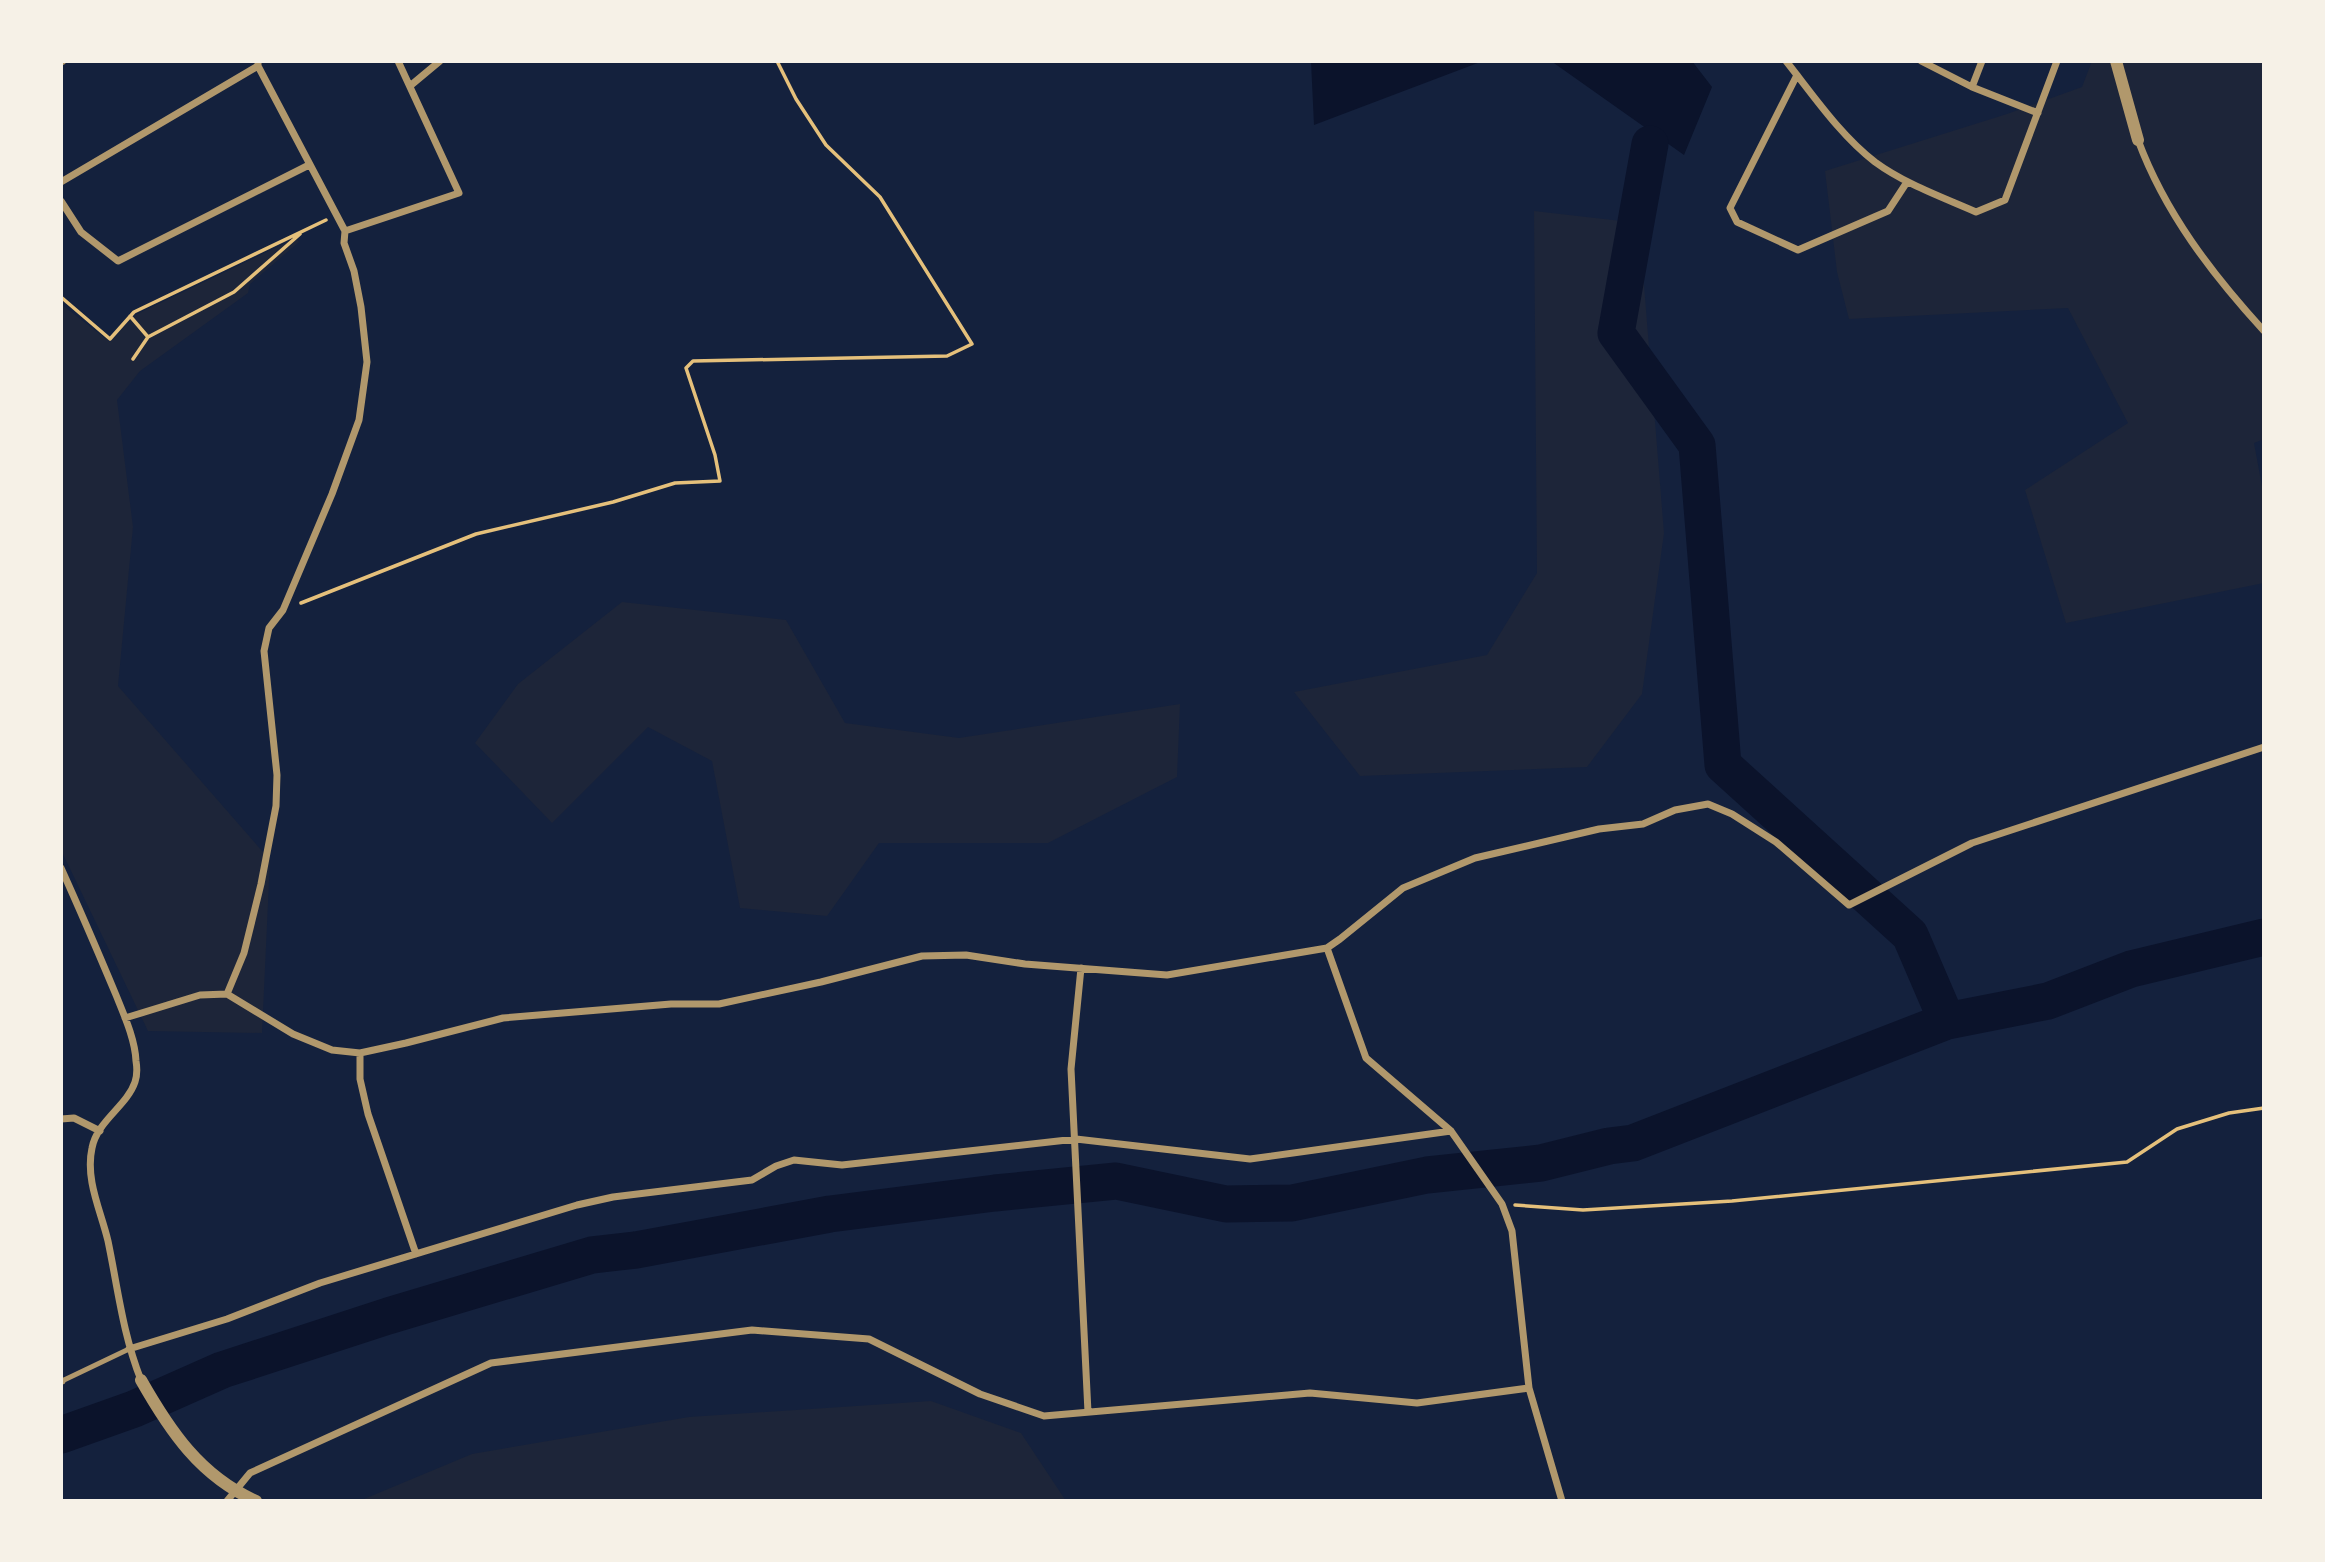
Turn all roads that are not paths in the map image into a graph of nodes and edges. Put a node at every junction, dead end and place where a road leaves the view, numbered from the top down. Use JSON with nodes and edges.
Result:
{"nodes":[{"id":1,"x":398,"y":61,"type":"edge"},
{"id":2,"x":440,"y":61,"type":"edge"},
{"id":3,"x":1786,"y":61,"type":"edge"},
{"id":4,"x":1921,"y":61,"type":"edge"},
{"id":5,"x":1982,"y":61,"type":"edge"},
{"id":6,"x":2057,"y":61,"type":"edge"},
{"id":7,"x":2116,"y":61,"type":"edge"},
{"id":8,"x":258,"y":64,"type":"edge"},
{"id":9,"x":1797,"y":75,"type":"junction"},
{"id":10,"x":410,"y":86,"type":"junction"},
{"id":11,"x":1972,"y":87,"type":"junction"},
{"id":12,"x":2038,"y":113,"type":"junction"},
{"id":13,"x":2138,"y":140,"type":"joint"},
{"id":14,"x":309,"y":164,"type":"junction"},
{"id":15,"x":61,"y":182,"type":"edge"},
{"id":16,"x":1907,"y":182,"type":"junction"},
{"id":17,"x":61,"y":201,"type":"edge"},
{"id":18,"x":345,"y":231,"type":"junction"},
{"id":19,"x":2264,"y":331,"type":"edge"},
{"id":20,"x":2264,"y":747,"type":"edge"},
{"id":21,"x":61,"y":868,"type":"edge"},
{"id":22,"x":1326,"y":947,"type":"junction"},
{"id":23,"x":1081,"y":968,"type":"junction"},
{"id":24,"x":227,"y":994,"type":"junction"},
{"id":25,"x":125,"y":1018,"type":"junction"},
{"id":26,"x":360,"y":1053,"type":"junction"},
{"id":27,"x":61,"y":1119,"type":"edge"},
{"id":28,"x":100,"y":1131,"type":"junction"},
{"id":29,"x":1451,"y":1131,"type":"junction"},
{"id":30,"x":1076,"y":1139,"type":"junction"},
{"id":31,"x":416,"y":1254,"type":"junction"},
{"id":32,"x":129,"y":1349,"type":"junction"},
{"id":33,"x":141,"y":1380,"type":"joint"},
{"id":34,"x":62,"y":1381,"type":"edge"},
{"id":35,"x":1529,"y":1388,"type":"junction"},
{"id":36,"x":1088,"y":1412,"type":"junction"},
{"id":37,"x":230,"y":1496,"type":"edge"},
{"id":38,"x":256,"y":1501,"type":"edge"},
{"id":39,"x":1562,"y":1501,"type":"edge"}],
"edges":[{"from":1,"to":10,"type":"street"},
{"from":2,"to":10,"type":"street"},
{"from":3,"to":9,"type":"street"},
{"from":4,"to":11,"type":"street"},
{"from":5,"to":11,"type":"street"},
{"from":6,"to":12,"type":"street"},
{"from":7,"to":13,"type":"street"},
{"from":8,"to":14,"type":"street"},
{"from":8,"to":15,"type":"street"},
{"from":9,"to":16,"type":"street"},
{"from":9,"to":16,"type":"street"},
{"from":10,"to":18,"type":"street"},
{"from":11,"to":12,"type":"street"},
{"from":12,"to":16,"type":"street"},
{"from":13,"to":19,"type":"street"},
{"from":14,"to":17,"type":"street"},
{"from":14,"to":18,"type":"street"},
{"from":18,"to":24,"type":"street"},
{"from":20,"to":22,"type":"street"},
{"from":21,"to":25,"type":"street"},
{"from":22,"to":23,"type":"street"},
{"from":22,"to":29,"type":"street"},
{"from":23,"to":26,"type":"street"},
{"from":23,"to":30,"type":"street"},
{"from":24,"to":25,"type":"street"},
{"from":24,"to":26,"type":"street"},
{"from":25,"to":28,"type":"street"},
{"from":26,"to":31,"type":"street"},
{"from":27,"to":28,"type":"street"},
{"from":28,"to":32,"type":"street"},
{"from":29,"to":30,"type":"street"},
{"from":29,"to":35,"type":"street"},
{"from":30,"to":31,"type":"street"},
{"from":30,"to":36,"type":"street"},
{"from":31,"to":32,"type":"street"},
{"from":32,"to":33,"type":"street"},
{"from":32,"to":34,"type":"lane"},
{"from":33,"to":37,"type":"street"},
{"from":35,"to":36,"type":"street"},
{"from":35,"to":39,"type":"street"},
{"from":36,"to":37,"type":"street"},
{"from":37,"to":38,"type":"street"}]}
